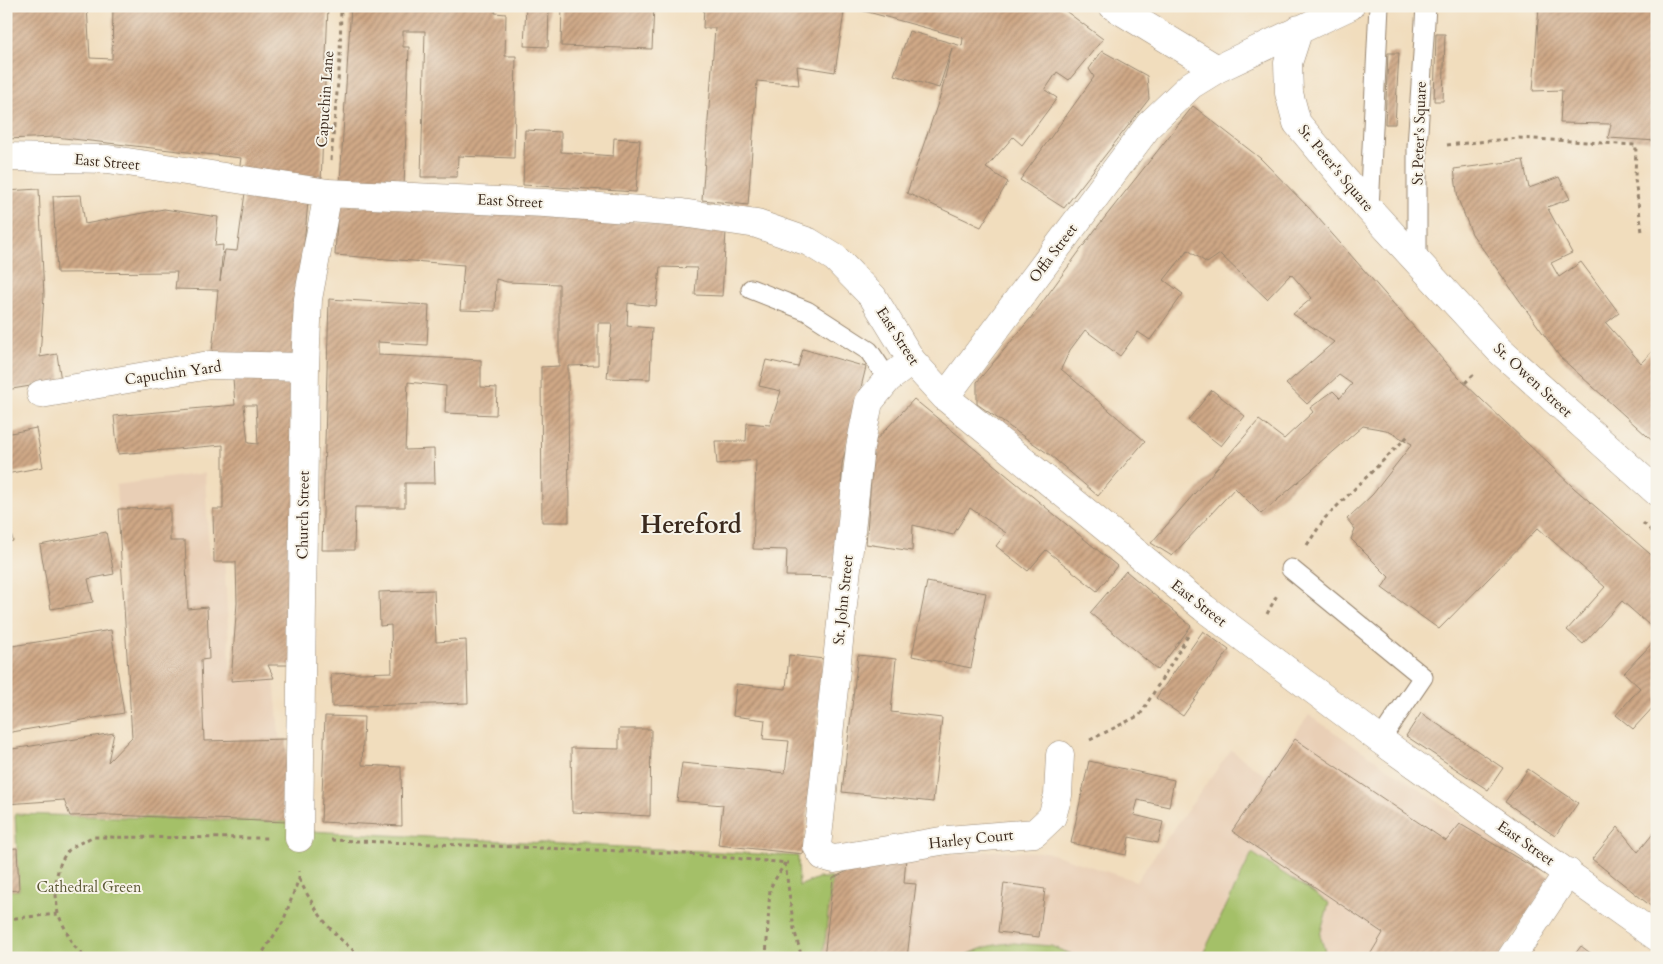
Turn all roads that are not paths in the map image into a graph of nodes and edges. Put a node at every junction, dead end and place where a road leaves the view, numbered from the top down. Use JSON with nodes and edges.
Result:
{"nodes":[{"id":1,"x":1113,"y":6,"type":"edge"},
{"id":2,"x":1350,"y":6,"type":"edge"},
{"id":3,"x":1379,"y":6,"type":"edge"},
{"id":4,"x":1426,"y":6,"type":"edge"},
{"id":5,"x":1299,"y":29,"type":"junction"},
{"id":6,"x":1217,"y":69,"type":"junction"},
{"id":7,"x":6,"y":156,"type":"edge"},
{"id":8,"x":328,"y":193,"type":"junction"},
{"id":9,"x":1369,"y":209,"type":"junction"},
{"id":10,"x":1417,"y":260,"type":"junction"},
{"id":11,"x":751,"y":289,"type":"dead end"},
{"id":12,"x":912,"y":361,"type":"junction"},
{"id":13,"x":305,"y":367,"type":"junction"},
{"id":14,"x":888,"y":379,"type":"junction"},
{"id":15,"x":41,"y":394,"type":"dead end"},
{"id":16,"x":944,"y":397,"type":"junction"},
{"id":17,"x":1657,"y":492,"type":"edge"},
{"id":18,"x":1291,"y":569,"type":"road end"},
{"id":19,"x":1380,"y":740,"type":"junction"},
{"id":20,"x":1060,"y":755,"type":"road end"},
{"id":21,"x":311,"y":839,"type":"road end"},
{"id":22,"x":823,"y":856,"type":"joint"},
{"id":23,"x":1568,"y":872,"type":"junction"},
{"id":24,"x":1657,"y":937,"type":"edge"},
{"id":25,"x":1511,"y":958,"type":"edge"}],
"edges":[{"from":1,"to":6,"type":"street"},
{"from":2,"to":5,"type":"street"},
{"from":3,"to":9,"type":"lane"},
{"from":4,"to":10,"type":"lane","name":"St Peter's Square"},
{"from":5,"to":6,"type":"street"},
{"from":5,"to":9,"type":"street","name":"St. Peter's Square"},
{"from":6,"to":16,"type":"street","name":"Offa Street"},
{"from":7,"to":8,"type":"street","name":"East Street"},
{"from":8,"to":12,"type":"street","name":"East Street"},
{"from":8,"to":13,"type":"street","name":"Church Street"},
{"from":9,"to":10,"type":"street","name":"St. Peter's Square"},
{"from":10,"to":17,"type":"street","name":"St. Owen Street"},
{"from":11,"to":14,"type":"lane"},
{"from":12,"to":14,"type":"street","name":"St. John Street"},
{"from":12,"to":16,"type":"street","name":"East Street"},
{"from":13,"to":15,"type":"street","name":"Capuchin Yard"},
{"from":13,"to":21,"type":"street","name":"Church Street"},
{"from":14,"to":22,"type":"street","name":"St. John Street"},
{"from":16,"to":19,"type":"street","name":"East Street"},
{"from":18,"to":19,"type":"lane"},
{"from":19,"to":23,"type":"street","name":"East Street"},
{"from":20,"to":22,"type":"street","name":"Harley Court"},
{"from":23,"to":24,"type":"street","name":"East Street"},
{"from":23,"to":25,"type":"street"}]}
